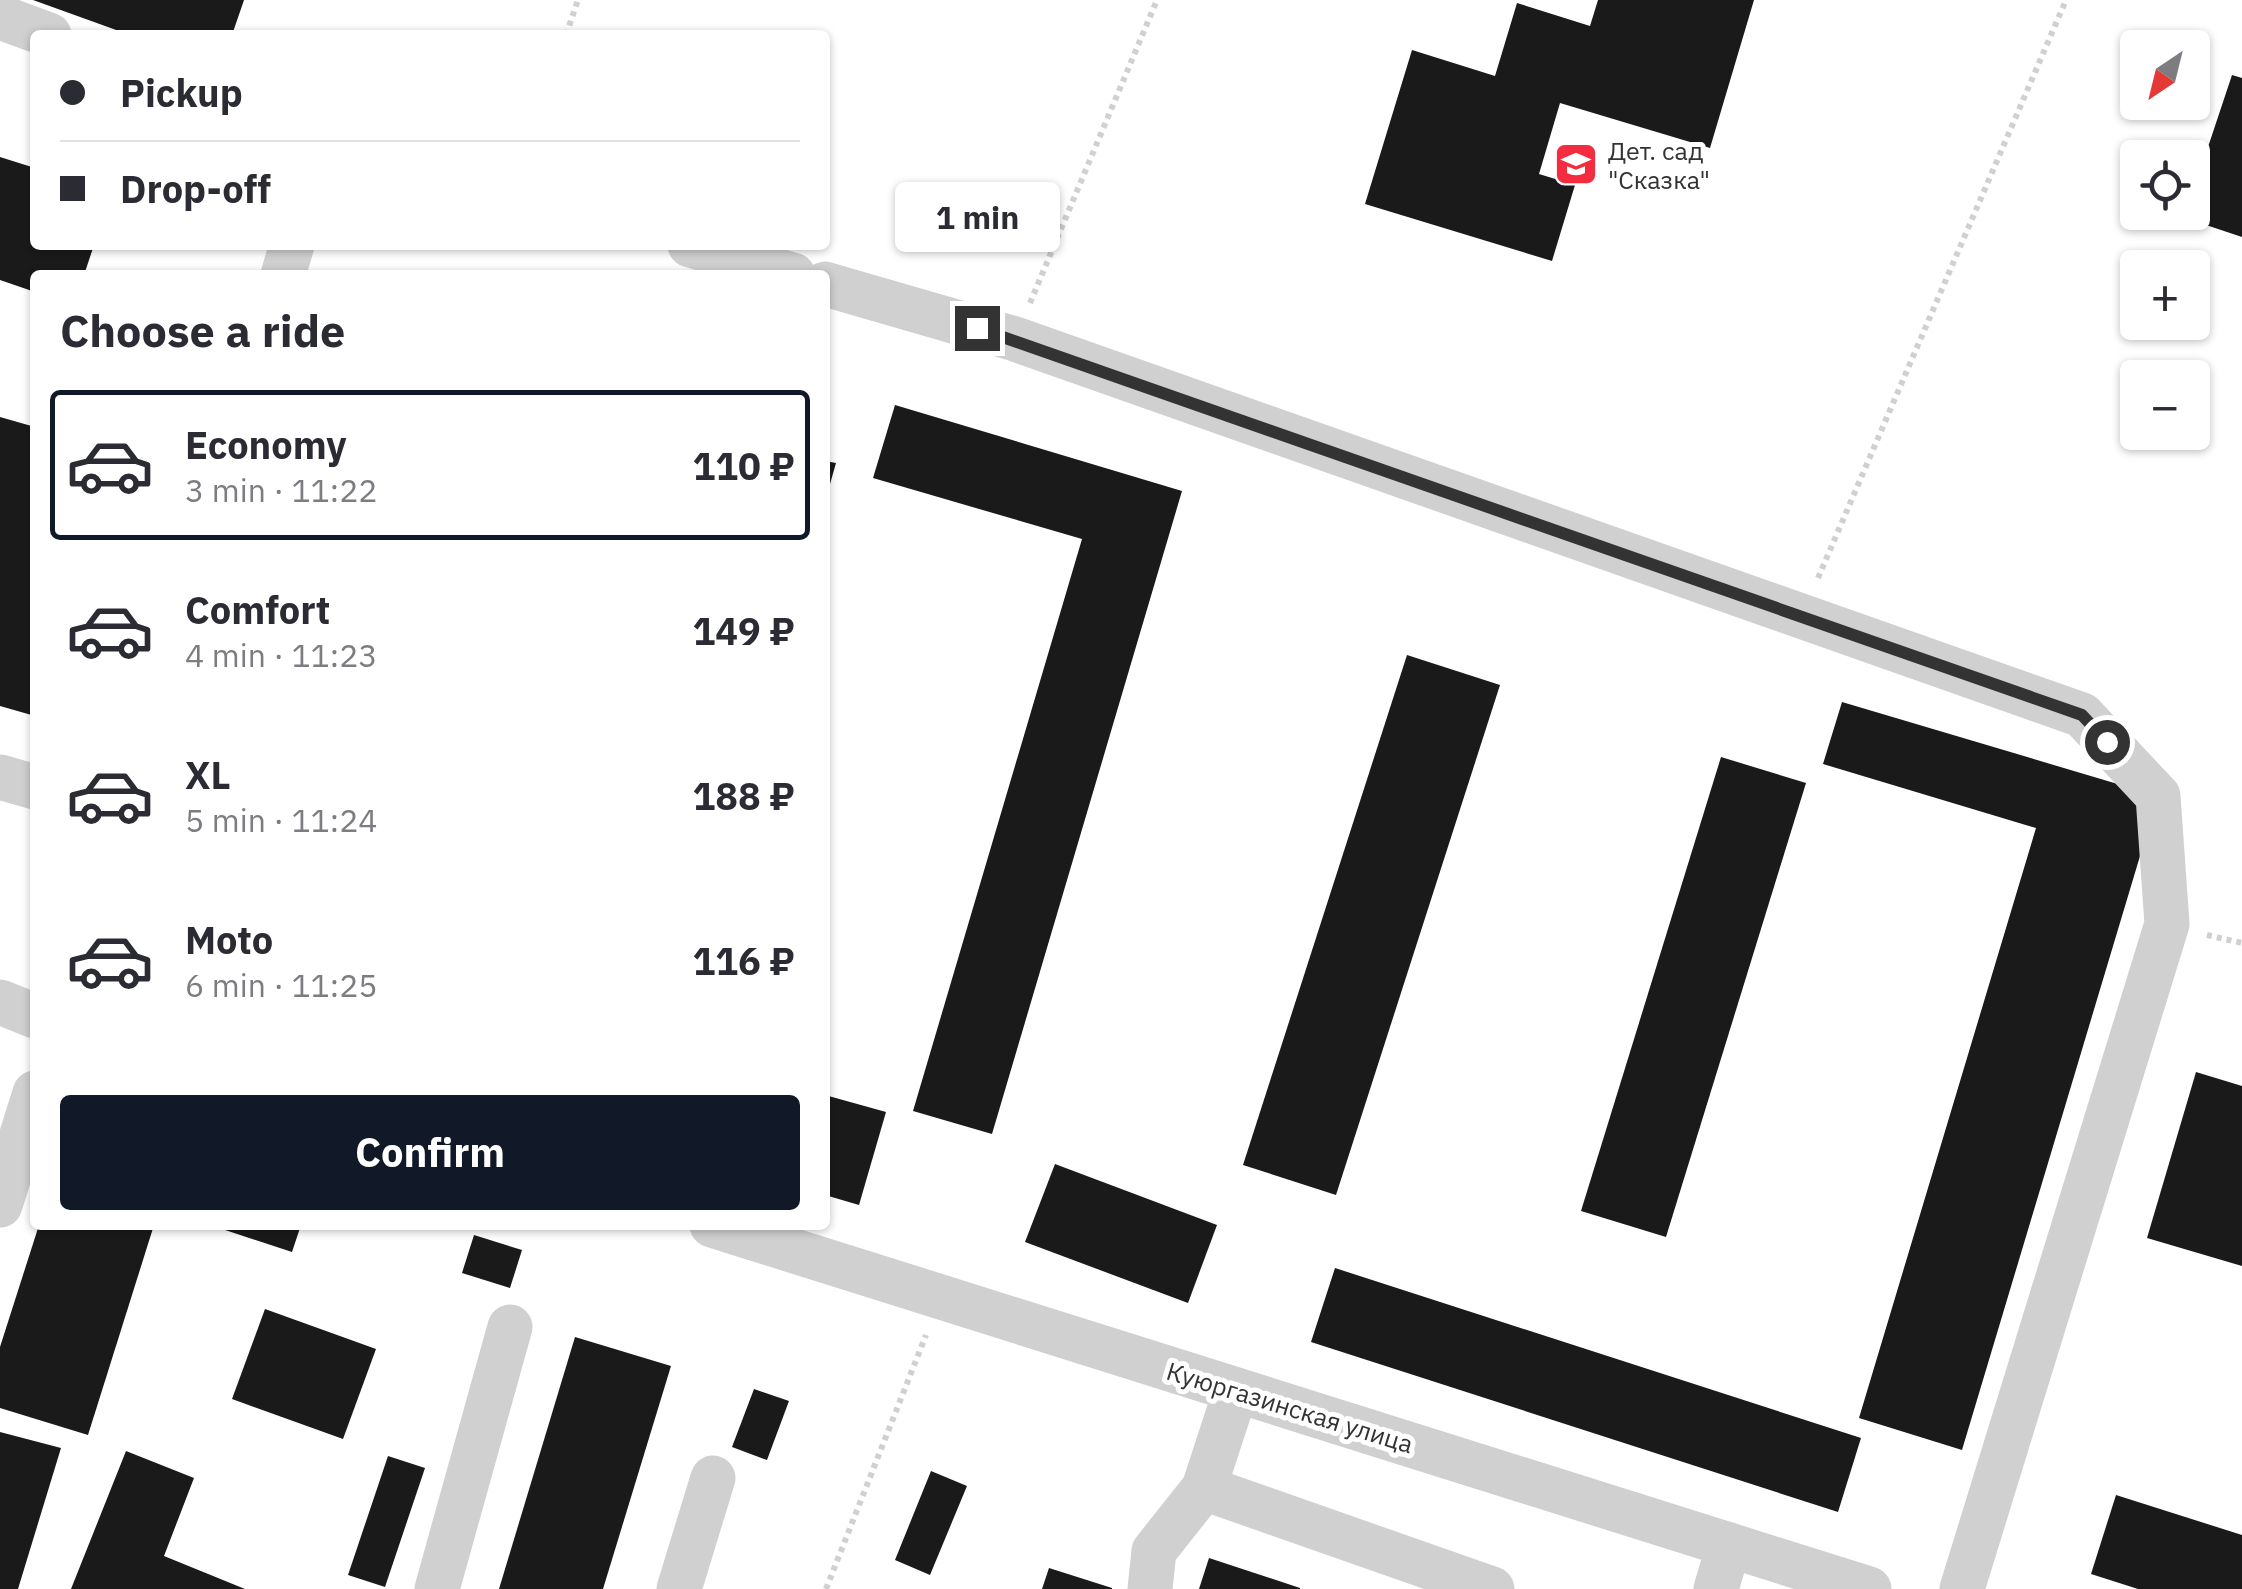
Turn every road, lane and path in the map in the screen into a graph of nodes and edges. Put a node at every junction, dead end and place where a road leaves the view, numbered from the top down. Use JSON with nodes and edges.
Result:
{"nodes":[{"id":1,"x":578,"y":0,"type":"edge"},
{"id":2,"x":1158,"y":0,"type":"edge"},
{"id":3,"x":2066,"y":0,"type":"edge"},
{"id":4,"x":0,"y":16,"type":"edge"},
{"id":5,"x":36,"y":30,"type":"edge"},
{"id":6,"x":568,"y":30,"type":"edge"},
{"id":7,"x":707,"y":250,"type":"edge"},
{"id":8,"x":776,"y":270,"type":"edge"},
{"id":9,"x":830,"y":285,"type":"edge"},
{"id":10,"x":1014,"y":340,"type":"junction"},
{"id":11,"x":1802,"y":617,"type":"junction"},
{"id":12,"x":0,"y":776,"type":"edge"},
{"id":13,"x":30,"y":786,"type":"edge"},
{"id":14,"x":0,"y":1002,"type":"edge"},
{"id":15,"x":30,"y":1014,"type":"edge"},
{"id":16,"x":30,"y":1109,"type":"edge"},
{"id":17,"x":0,"y":1205,"type":"edge"},
{"id":18,"x":728,"y":1230,"type":"edge"},
{"id":19,"x":942,"y":1297,"type":"junction"},
{"id":20,"x":510,"y":1327,"type":"dead end"},
{"id":21,"x":1236,"y":1390,"type":"junction"},
{"id":22,"x":713,"y":1478,"type":"dead end"},
{"id":23,"x":1204,"y":1488,"type":"junction"},
{"id":24,"x":1729,"y":1545,"type":"junction"},
{"id":25,"x":438,"y":1589,"type":"edge"},
{"id":26,"x":678,"y":1589,"type":"edge"},
{"id":27,"x":826,"y":1589,"type":"edge"},
{"id":28,"x":1150,"y":1589,"type":"edge"},
{"id":29,"x":1492,"y":1589,"type":"edge"},
{"id":30,"x":1716,"y":1589,"type":"edge"},
{"id":31,"x":1869,"y":1589,"type":"edge"},
{"id":32,"x":1962,"y":1589,"type":"edge"}],
"edges":[{"from":1,"to":6,"type":"path"},
{"from":2,"to":10,"type":"path"},
{"from":3,"to":11,"type":"path"},
{"from":4,"to":5,"type":"street"},
{"from":7,"to":8,"type":"street"},
{"from":9,"to":10,"type":"street"},
{"from":10,"to":11,"type":"street"},
{"from":11,"to":32,"type":"street"},
{"from":12,"to":13,"type":"street"},
{"from":14,"to":15,"type":"street"},
{"from":16,"to":17,"type":"street"},
{"from":18,"to":19,"type":"street","name":"Куюргазинская улица"},
{"from":19,"to":21,"type":"street","name":"Куюргазинская улица"},
{"from":19,"to":27,"type":"path"},
{"from":20,"to":25,"type":"street"},
{"from":21,"to":23,"type":"street"},
{"from":21,"to":24,"type":"street","name":"Куюргазинская улица"},
{"from":22,"to":26,"type":"street"},
{"from":23,"to":28,"type":"street"},
{"from":23,"to":29,"type":"street"},
{"from":24,"to":30,"type":"street"},
{"from":24,"to":31,"type":"street","name":"Куюргазинская улица"}]}
